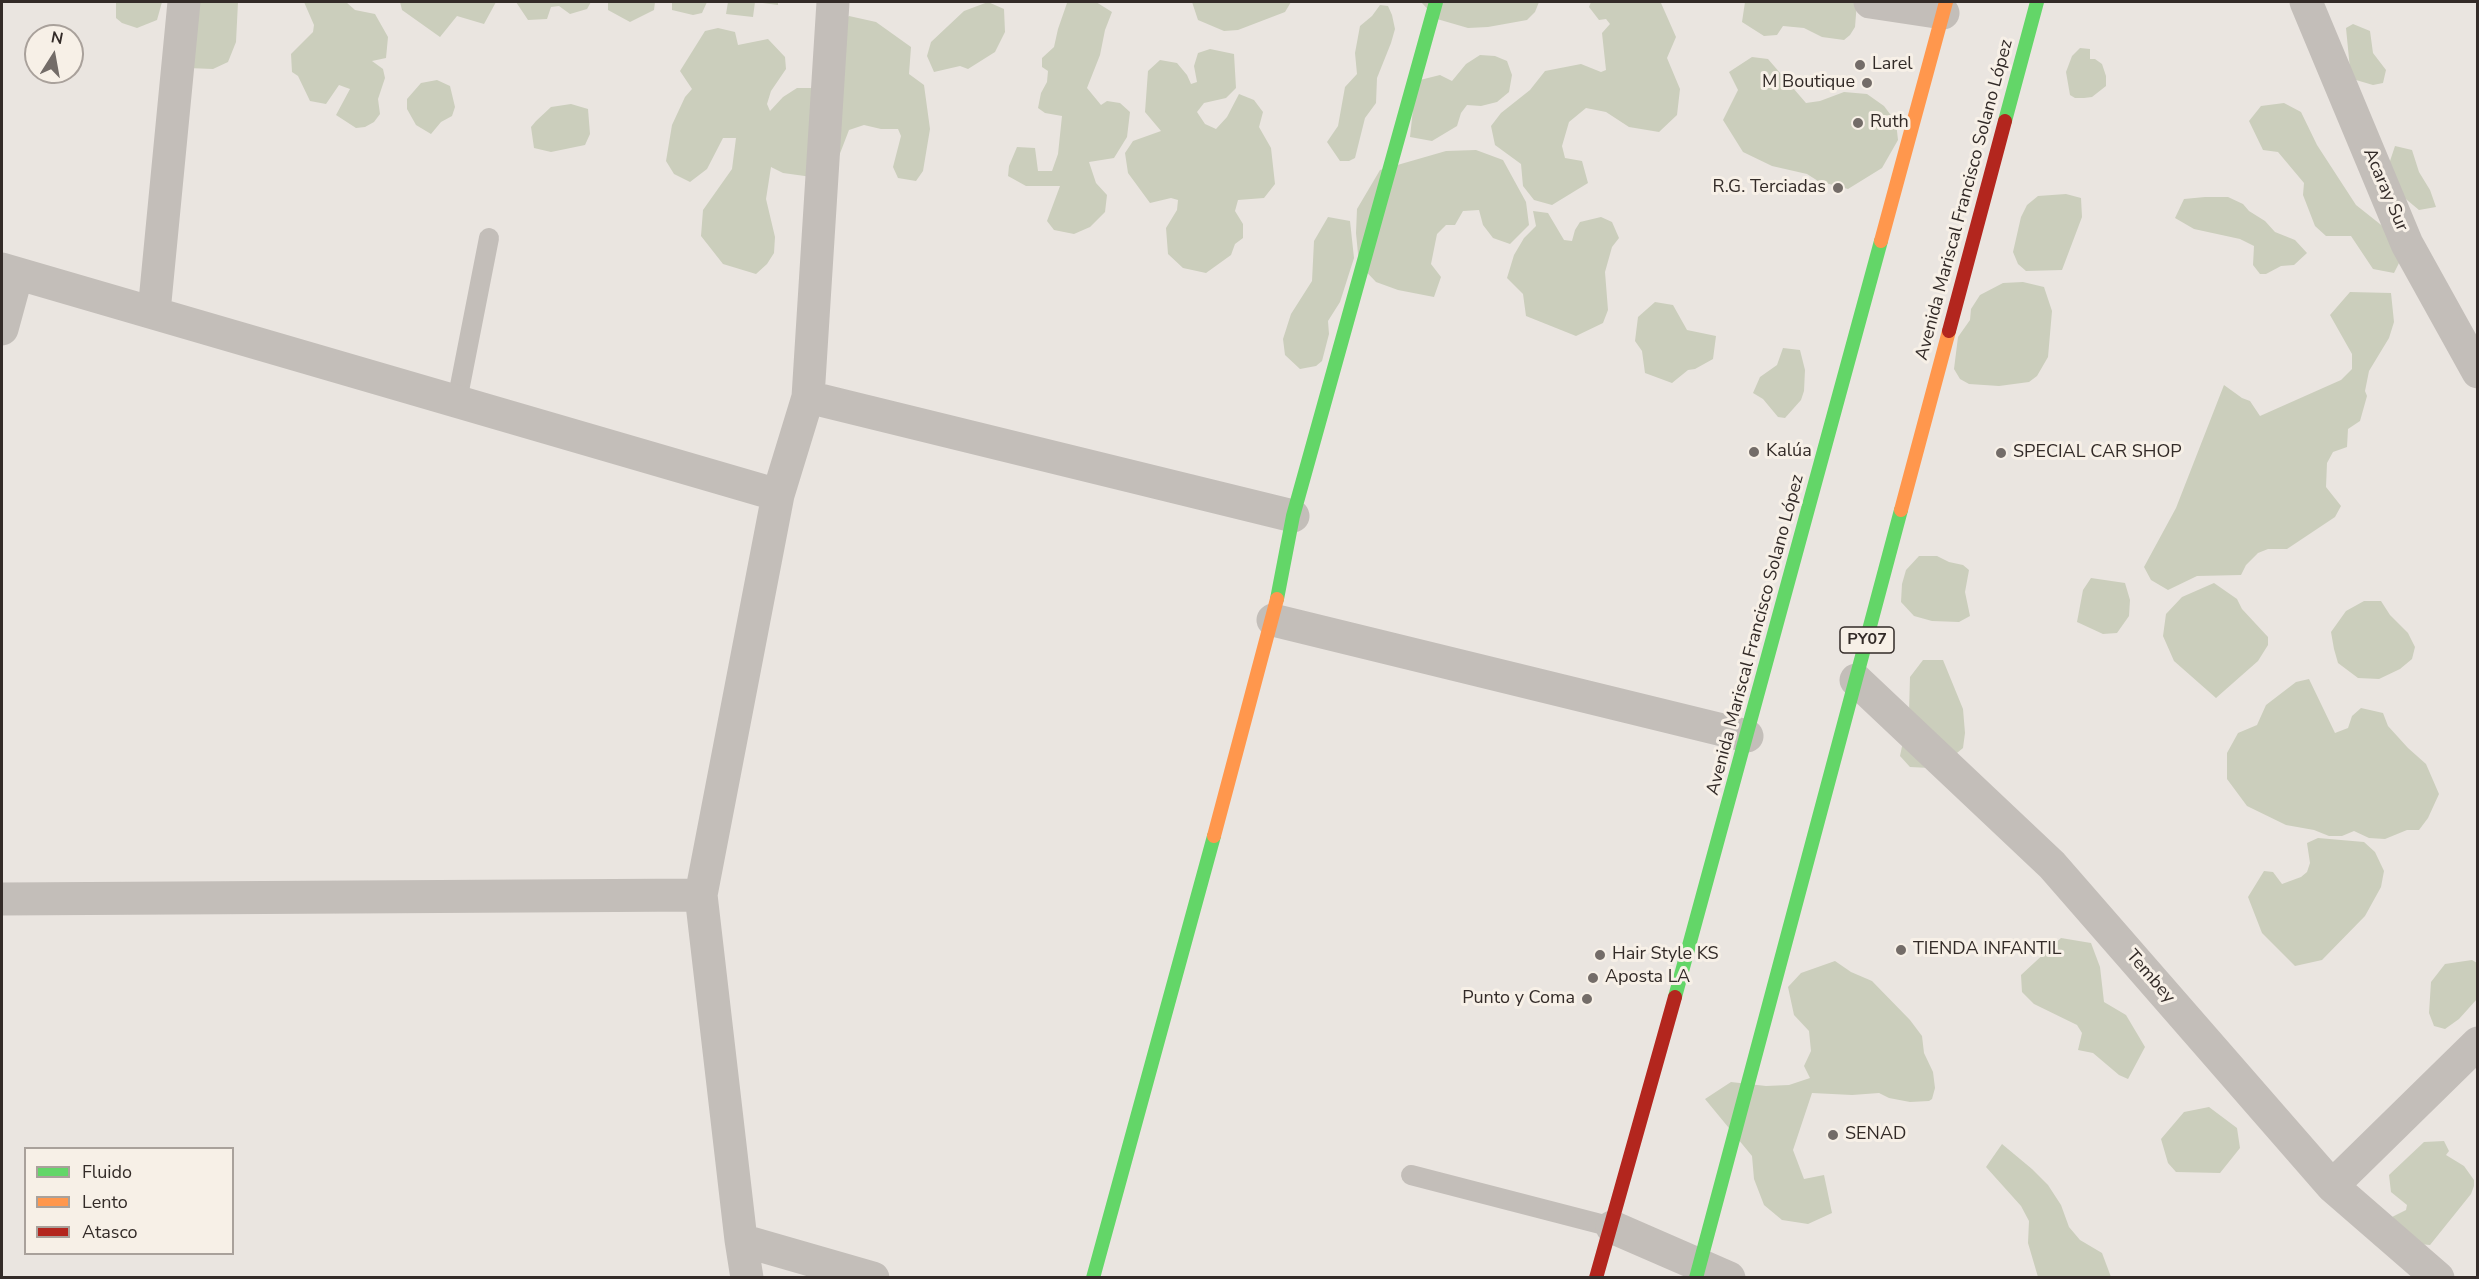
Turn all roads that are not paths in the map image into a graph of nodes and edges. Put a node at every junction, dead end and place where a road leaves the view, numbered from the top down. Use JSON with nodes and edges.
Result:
{"nodes":[{"id":1,"x":184,"y":2,"type":"edge"},
{"id":2,"x":833,"y":2,"type":"edge"},
{"id":3,"x":1436,"y":2,"type":"edge"},
{"id":4,"x":1870,"y":2,"type":"edge"},
{"id":5,"x":2037,"y":2,"type":"edge"},
{"id":6,"x":2306,"y":2,"type":"edge"},
{"id":7,"x":1945,"y":7,"type":"edge"},
{"id":8,"x":489,"y":238,"type":"dead end"},
{"id":9,"x":9,"y":272,"type":"edge"},
{"id":10,"x":154,"y":312,"type":"junction"},
{"id":11,"x":2,"y":329,"type":"edge"},
{"id":12,"x":2478,"y":372,"type":"edge"},
{"id":13,"x":808,"y":397,"type":"junction"},
{"id":14,"x":457,"y":401,"type":"junction"},
{"id":15,"x":778,"y":495,"type":"junction"},
{"id":16,"x":1293,"y":516,"type":"junction"},
{"id":17,"x":1273,"y":620,"type":"junction"},
{"id":18,"x":1856,"y":680,"type":"junction"},
{"id":19,"x":1747,"y":736,"type":"junction"},
{"id":20,"x":701,"y":895,"type":"junction"},
{"id":21,"x":2,"y":899,"type":"edge"},
{"id":22,"x":2478,"y":1043,"type":"edge"},
{"id":23,"x":1411,"y":1175,"type":"dead end"},
{"id":24,"x":2332,"y":1186,"type":"junction"},
{"id":25,"x":1612,"y":1227,"type":"junction"},
{"id":26,"x":741,"y":1240,"type":"junction"},
{"id":27,"x":1699,"y":1273,"type":"edge"},
{"id":28,"x":747,"y":1278,"type":"edge"},
{"id":29,"x":873,"y":1278,"type":"edge"},
{"id":30,"x":1093,"y":1278,"type":"edge"},
{"id":31,"x":1596,"y":1278,"type":"edge"},
{"id":32,"x":1729,"y":1278,"type":"edge"},
{"id":33,"x":2438,"y":1278,"type":"edge"}],
"edges":[{"from":1,"to":10,"type":"street"},
{"from":2,"to":13,"type":"street"},
{"from":3,"to":16,"type":"main road"},
{"from":4,"to":7,"type":"street"},
{"from":5,"to":18,"type":"main road","name":"Avenida Mariscal Francisco Solano López","number":"PY07"},
{"from":6,"to":12,"type":"street","name":"Acaray Sur"},
{"from":7,"to":19,"type":"main road","name":"Avenida Mariscal Francisco Solano López"},
{"from":8,"to":14,"type":"lane"},
{"from":9,"to":10,"type":"street"},
{"from":9,"to":11,"type":"street"},
{"from":10,"to":14,"type":"street"},
{"from":13,"to":15,"type":"street"},
{"from":13,"to":16,"type":"street"},
{"from":14,"to":15,"type":"street"},
{"from":15,"to":20,"type":"street"},
{"from":16,"to":17,"type":"main road"},
{"from":17,"to":19,"type":"street"},
{"from":17,"to":30,"type":"main road"},
{"from":18,"to":24,"type":"street","name":"Tembey"},
{"from":18,"to":27,"type":"main road","name":"Avenida Mariscal Francisco Solano López","number":"PY07"},
{"from":19,"to":25,"type":"main road","name":"Avenida Mariscal Francisco Solano López"},
{"from":20,"to":21,"type":"street"},
{"from":20,"to":26,"type":"street"},
{"from":22,"to":24,"type":"street"},
{"from":23,"to":25,"type":"lane"},
{"from":24,"to":33,"type":"street","name":"Tembey"},
{"from":25,"to":27,"type":"street"},
{"from":25,"to":31,"type":"main road","name":"Avenida Mariscal Francisco Solano López"},
{"from":26,"to":28,"type":"street"},
{"from":26,"to":29,"type":"street"},
{"from":27,"to":32,"type":"street"}]}
